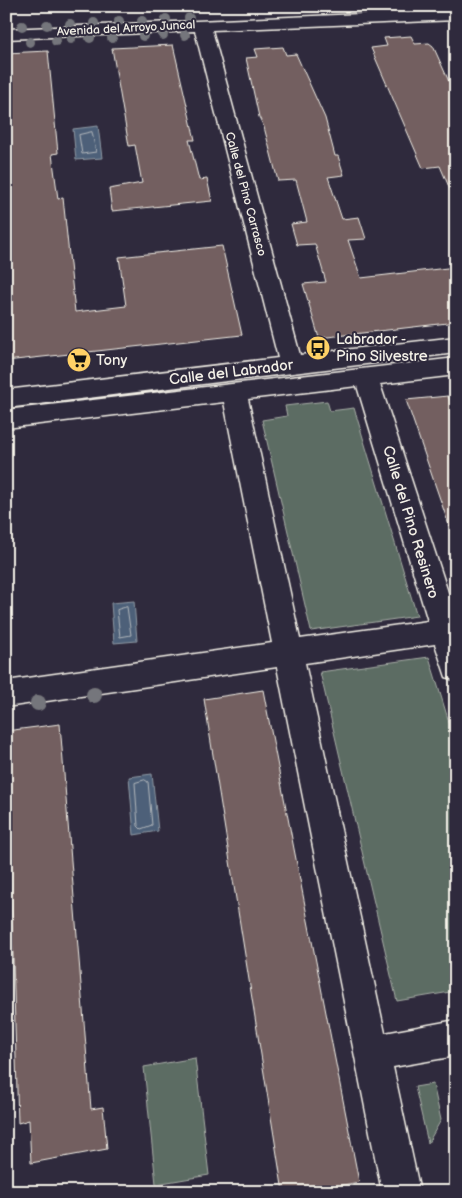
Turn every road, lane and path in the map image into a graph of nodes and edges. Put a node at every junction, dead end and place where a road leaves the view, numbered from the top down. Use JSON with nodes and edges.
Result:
{"nodes":[{"id":1,"x":276,"y":6,"type":"edge"},
{"id":2,"x":454,"y":18,"type":"edge"},
{"id":3,"x":6,"y":20,"type":"edge"},
{"id":4,"x":202,"y":24,"type":"junction"},
{"id":5,"x":6,"y":34,"type":"edge"},
{"id":6,"x":456,"y":345,"type":"edge"},
{"id":7,"x":291,"y":365,"type":"junction"},
{"id":8,"x":456,"y":366,"type":"edge"},
{"id":9,"x":366,"y":376,"type":"junction"},
{"id":10,"x":234,"y":392,"type":"junction"},
{"id":11,"x":6,"y":398,"type":"edge"},
{"id":12,"x":6,"y":419,"type":"edge"},
{"id":13,"x":450,"y":629,"type":"edge"},
{"id":14,"x":289,"y":652,"type":"junction"},
{"id":15,"x":456,"y":668,"type":"edge"},
{"id":16,"x":6,"y":694,"type":"edge"},
{"id":17,"x":456,"y":1038,"type":"edge"},
{"id":18,"x":373,"y":1053,"type":"junction"},
{"id":19,"x":401,"y":1192,"type":"edge"}],
"edges":[{"from":1,"to":3,"type":"street","name":"Avenida del Arroyo Juncal"},
{"from":2,"to":4,"type":"street","name":"Avenida del Arroyo Juncal"},
{"from":4,"to":5,"type":"street","name":"Avenida del Arroyo Juncal"},
{"from":4,"to":7,"type":"street","name":"Calle del Pino Carrasco"},
{"from":6,"to":7,"type":"street","name":"Calle del Labrador"},
{"from":7,"to":11,"type":"street","name":"Calle del Labrador"},
{"from":8,"to":9,"type":"street","name":"Calle del Labrador"},
{"from":9,"to":10,"type":"street","name":"Calle del Labrador"},
{"from":9,"to":13,"type":"street","name":"Calle del Pino Resinero"},
{"from":10,"to":12,"type":"street","name":"Calle del Labrador"},
{"from":10,"to":14,"type":"street"},
{"from":13,"to":14,"type":"street"},
{"from":13,"to":15,"type":"street","name":"Calle del Pino Resinero"},
{"from":14,"to":16,"type":"street"},
{"from":14,"to":18,"type":"street"},
{"from":17,"to":18,"type":"street"},
{"from":18,"to":19,"type":"street"}]}
